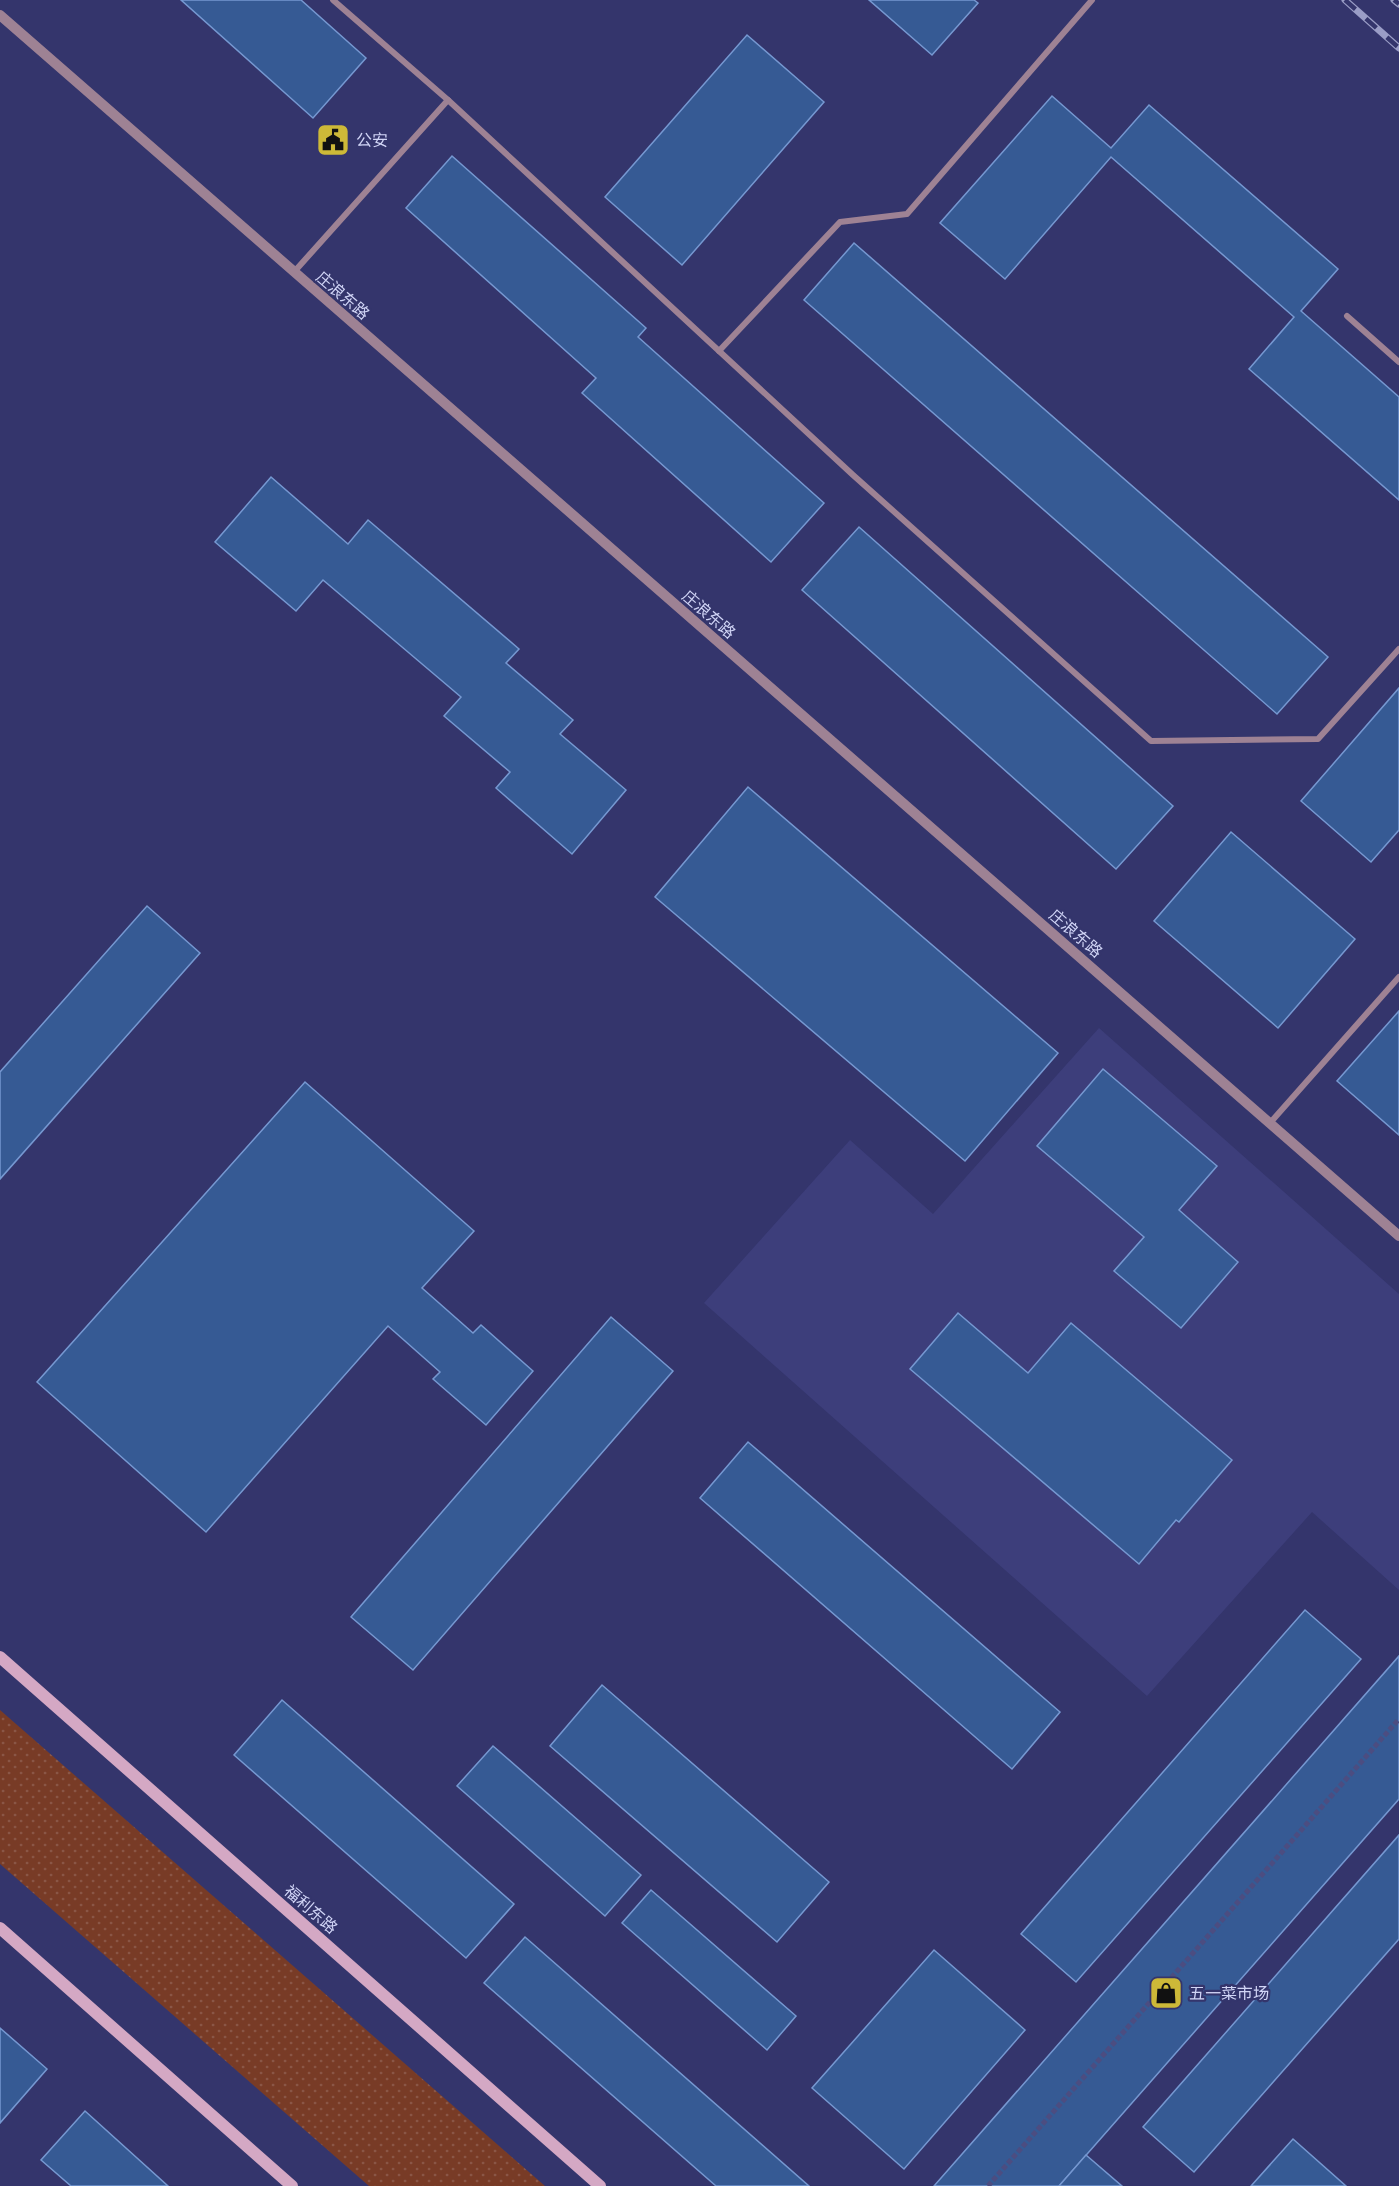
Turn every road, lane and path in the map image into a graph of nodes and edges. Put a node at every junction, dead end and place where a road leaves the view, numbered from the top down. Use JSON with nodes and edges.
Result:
{"nodes":[{"id":1,"x":333,"y":0,"type":"edge"},
{"id":2,"x":1092,"y":0,"type":"edge"},
{"id":3,"x":0,"y":15,"type":"edge"},
{"id":4,"x":448,"y":100,"type":"junction"},
{"id":5,"x":294,"y":272,"type":"junction"},
{"id":6,"x":1347,"y":316,"type":"dead end"},
{"id":7,"x":719,"y":351,"type":"junction"},
{"id":8,"x":1399,"y":362,"type":"edge"},
{"id":9,"x":1399,"y":649,"type":"edge"},
{"id":10,"x":1399,"y":977,"type":"edge"},
{"id":11,"x":1270,"y":1123,"type":"junction"},
{"id":12,"x":1399,"y":1236,"type":"edge"},
{"id":13,"x":0,"y":1657,"type":"edge"},
{"id":14,"x":0,"y":1928,"type":"edge"},
{"id":15,"x":292,"y":2186,"type":"edge"},
{"id":16,"x":600,"y":2186,"type":"edge"}],
"edges":[{"from":1,"to":4,"type":"street"},
{"from":2,"to":7,"type":"street"},
{"from":3,"to":5,"type":"street","name":"庄浪东路"},
{"from":4,"to":5,"type":"street"},
{"from":4,"to":7,"type":"street"},
{"from":5,"to":11,"type":"street","name":"庄浪东路"},
{"from":6,"to":8,"type":"street"},
{"from":7,"to":9,"type":"street"},
{"from":10,"to":11,"type":"street"},
{"from":11,"to":12,"type":"street","name":"庄浪东路"},
{"from":13,"to":16,"type":"main road","name":"福利东路"},
{"from":14,"to":15,"type":"main road"}]}
